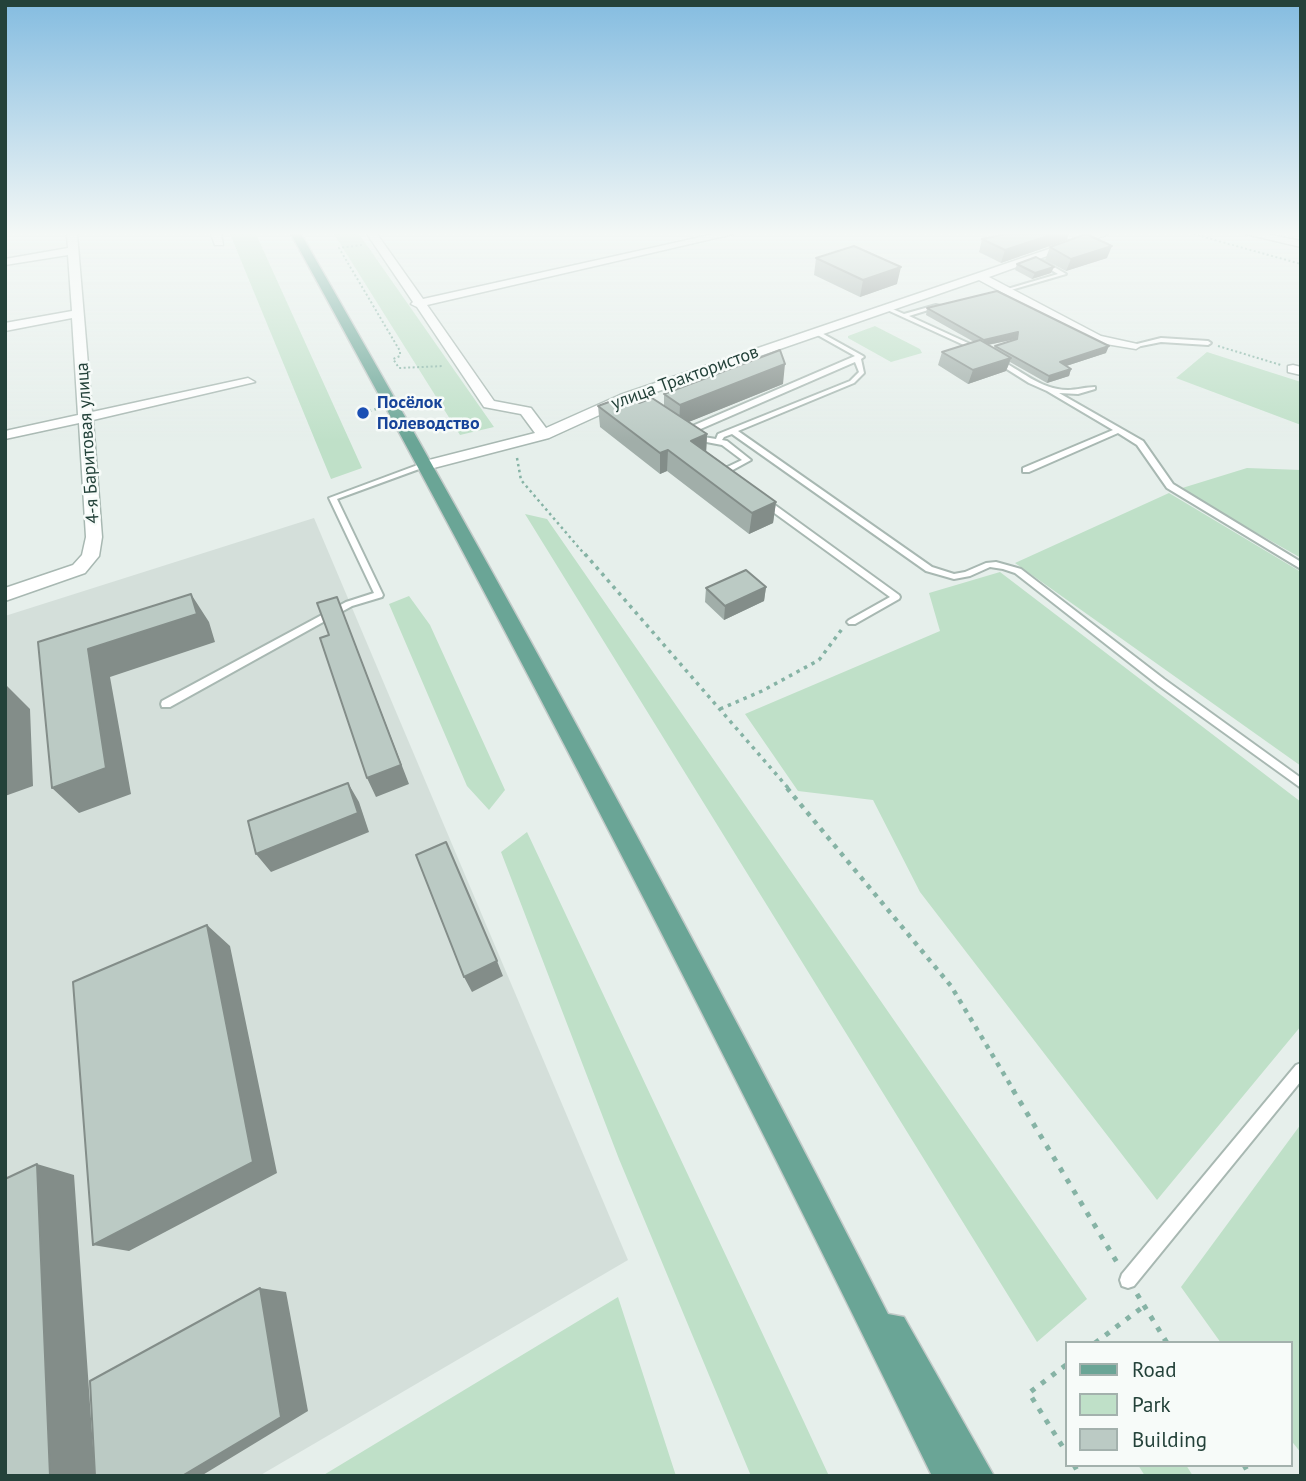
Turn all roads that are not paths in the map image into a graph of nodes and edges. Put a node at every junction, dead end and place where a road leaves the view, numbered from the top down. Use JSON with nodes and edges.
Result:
{"nodes":[{"id":1,"x":79,"y":303,"type":"edge"},
{"id":2,"x":335,"y":303,"type":"edge"},
{"id":3,"x":421,"y":303,"type":"edge"},
{"id":4,"x":900,"y":303,"type":"edge"},
{"id":5,"x":1031,"y":303,"type":"edge"},
{"id":6,"x":417,"y":304,"type":"joint"},
{"id":7,"x":938,"y":306,"type":"edge"},
{"id":8,"x":886,"y":308,"type":"junction"},
{"id":9,"x":80,"y":313,"type":"junction"},
{"id":10,"x":904,"y":316,"type":"junction"},
{"id":11,"x":5,"y":327,"type":"edge"},
{"id":12,"x":816,"y":332,"type":"junction"},
{"id":13,"x":1208,"y":343,"type":"road end"},
{"id":14,"x":1136,"y":345,"type":"joint"},
{"id":15,"x":991,"y":348,"type":"edge"},
{"id":16,"x":981,"y":351,"type":"junction"},
{"id":17,"x":857,"y":358,"type":"junction"},
{"id":18,"x":248,"y":383,"type":"dead end"},
{"id":19,"x":1093,"y":388,"type":"dead end"},
{"id":20,"x":1050,"y":391,"type":"junction"},
{"id":21,"x":86,"y":415,"type":"junction"},
{"id":22,"x":1119,"y":430,"type":"junction"},
{"id":23,"x":733,"y":431,"type":"junction"},
{"id":24,"x":5,"y":435,"type":"edge"},
{"id":25,"x":544,"y":435,"type":"junction"},
{"id":26,"x":718,"y":442,"type":"junction"},
{"id":27,"x":426,"y":465,"type":"junction"},
{"id":28,"x":1026,"y":470,"type":"dead end"},
{"id":29,"x":735,"y":480,"type":"edge"},
{"id":30,"x":756,"y":496,"type":"edge"},
{"id":31,"x":1301,"y":566,"type":"edge"},
{"id":32,"x":5,"y":595,"type":"edge"},
{"id":33,"x":852,"y":622,"type":"road end"},
{"id":34,"x":166,"y":704,"type":"dead end"},
{"id":35,"x":1301,"y":784,"type":"edge"},
{"id":36,"x":1301,"y":1070,"type":"edge"},
{"id":37,"x":776,"y":1124,"type":"junction"},
{"id":38,"x":1128,"y":1280,"type":"road end"},
{"id":39,"x":951,"y":1476,"type":"edge"},
{"id":40,"x":976,"y":1476,"type":"edge"}],
"edges":[{"from":1,"to":9,"type":"street","name":"4-я Баритовая улица"},
{"from":2,"to":27,"type":"main road"},
{"from":3,"to":6,"type":"street"},
{"from":4,"to":8,"type":"street","name":"улица Трактористов"},
{"from":5,"to":14,"type":"street"},
{"from":6,"to":25,"type":"street"},
{"from":7,"to":10,"type":"lane"},
{"from":8,"to":10,"type":"lane"},
{"from":8,"to":12,"type":"street","name":"улица Трактористов"},
{"from":9,"to":11,"type":"street"},
{"from":9,"to":21,"type":"street","name":"4-я Баритовая улица"},
{"from":10,"to":16,"type":"lane"},
{"from":12,"to":17,"type":"lane"},
{"from":12,"to":25,"type":"street","name":"улица Трактористов"},
{"from":13,"to":14,"type":"lane"},
{"from":15,"to":16,"type":"lane"},
{"from":16,"to":20,"type":"lane"},
{"from":17,"to":23,"type":"lane"},
{"from":17,"to":26,"type":"lane"},
{"from":18,"to":21,"type":"street"},
{"from":19,"to":20,"type":"lane"},
{"from":20,"to":22,"type":"lane"},
{"from":21,"to":24,"type":"street"},
{"from":21,"to":32,"type":"street","name":"4-я Баритовая улица"},
{"from":22,"to":28,"type":"lane"},
{"from":22,"to":31,"type":"lane"},
{"from":23,"to":26,"type":"lane"},
{"from":23,"to":35,"type":"lane"},
{"from":25,"to":27,"type":"street","name":"улица Трактористов"},
{"from":26,"to":29,"type":"lane"},
{"from":27,"to":34,"type":"lane"},
{"from":27,"to":37,"type":"main road"},
{"from":30,"to":33,"type":"lane"},
{"from":36,"to":38,"type":"lane"},
{"from":37,"to":39,"type":"main road"},
{"from":37,"to":40,"type":"main road"}]}
